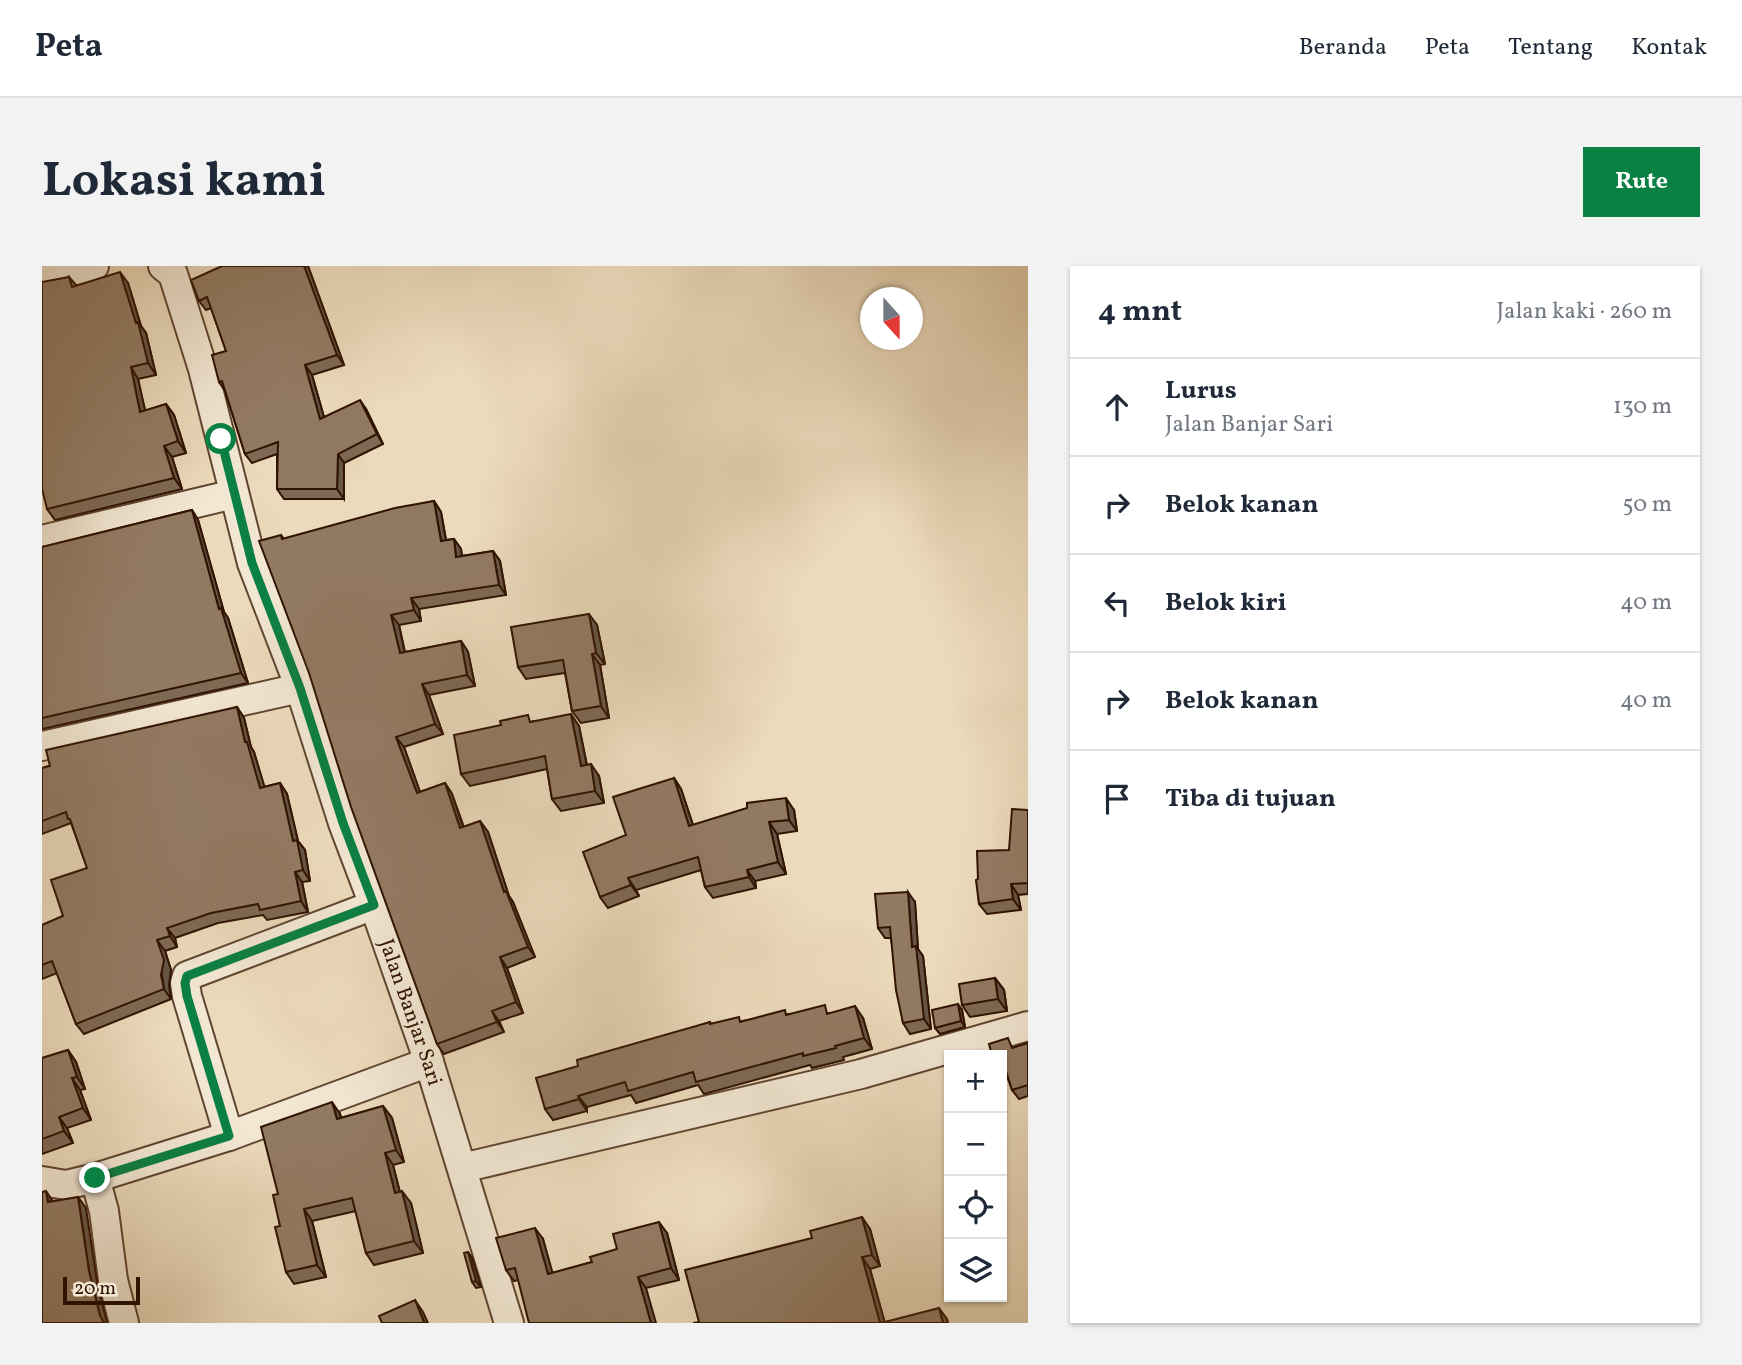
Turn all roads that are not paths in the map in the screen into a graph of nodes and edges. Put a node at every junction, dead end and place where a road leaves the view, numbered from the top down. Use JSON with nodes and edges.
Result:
{"nodes":[{"id":1,"x":94,"y":266,"type":"edge"},
{"id":2,"x":163,"y":266,"type":"edge"},
{"id":3,"x":42,"y":280,"type":"edge"},
{"id":4,"x":234,"y":494,"type":"junction"},
{"id":5,"x":42,"y":540,"type":"edge"},
{"id":6,"x":300,"y":688,"type":"junction"},
{"id":7,"x":42,"y":746,"type":"edge"},
{"id":8,"x":374,"y":905,"type":"junction"},
{"id":9,"x":1028,"y":1026,"type":"edge"},
{"id":10,"x":429,"y":1062,"type":"junction"},
{"id":11,"x":229,"y":1136,"type":"junction"},
{"id":12,"x":463,"y":1168,"type":"junction"},
{"id":13,"x":95,"y":1178,"type":"junction"},
{"id":14,"x":42,"y":1181,"type":"edge"},
{"id":15,"x":124,"y":1323,"type":"edge"},
{"id":16,"x":509,"y":1323,"type":"edge"}],
"edges":[{"from":1,"to":3,"type":"street"},
{"from":2,"to":4,"type":"street","name":"Jalan Banjar Sari"},
{"from":4,"to":5,"type":"street"},
{"from":4,"to":6,"type":"street","name":"Jalan Banjar Sari"},
{"from":6,"to":7,"type":"street"},
{"from":6,"to":8,"type":"street","name":"Jalan Banjar Sari"},
{"from":8,"to":10,"type":"street","name":"Jalan Banjar Sari"},
{"from":8,"to":11,"type":"street"},
{"from":9,"to":12,"type":"street"},
{"from":10,"to":11,"type":"street"},
{"from":10,"to":12,"type":"street","name":"Jalan Banjar Sari"},
{"from":11,"to":13,"type":"street"},
{"from":12,"to":16,"type":"street","name":"Jalan Banjar Sari"},
{"from":13,"to":14,"type":"street"},
{"from":13,"to":15,"type":"street"}]}
